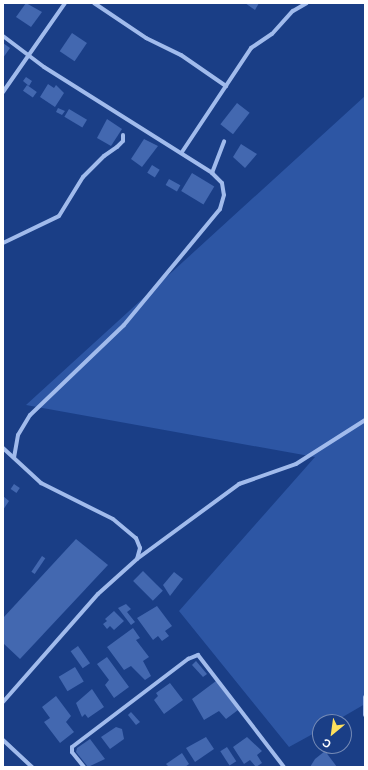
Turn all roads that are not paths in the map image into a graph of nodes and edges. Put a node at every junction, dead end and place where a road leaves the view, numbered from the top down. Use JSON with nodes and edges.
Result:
{"nodes":[{"id":1,"x":65,"y":3,"type":"edge"},
{"id":2,"x":94,"y":3,"type":"edge"},
{"id":3,"x":308,"y":3,"type":"edge"},
{"id":4,"x":3,"y":36,"type":"edge"},
{"id":5,"x":30,"y":55,"type":"junction"},
{"id":6,"x":226,"y":86,"type":"junction"},
{"id":7,"x":3,"y":92,"type":"edge"},
{"id":8,"x":123,"y":135,"type":"dead end"},
{"id":9,"x":224,"y":141,"type":"dead end"},
{"id":10,"x":182,"y":152,"type":"junction"},
{"id":11,"x":212,"y":173,"type":"junction"},
{"id":12,"x":3,"y":243,"type":"edge"},
{"id":13,"x":365,"y":420,"type":"edge"},
{"id":14,"x":3,"y":448,"type":"edge"},
{"id":15,"x":14,"y":458,"type":"junction"},
{"id":16,"x":137,"y":560,"type":"junction"},
{"id":17,"x":365,"y":697,"type":"edge"},
{"id":18,"x":3,"y":702,"type":"edge"},
{"id":19,"x":365,"y":715,"type":"edge"},
{"id":20,"x":3,"y":740,"type":"edge"},
{"id":21,"x":282,"y":766,"type":"edge"},
{"id":22,"x":32,"y":767,"type":"edge"},
{"id":23,"x":84,"y":767,"type":"edge"}],
"edges":[{"from":1,"to":5,"type":"street"},
{"from":2,"to":6,"type":"street"},
{"from":3,"to":6,"type":"street"},
{"from":4,"to":5,"type":"street"},
{"from":5,"to":7,"type":"street"},
{"from":5,"to":10,"type":"street"},
{"from":6,"to":10,"type":"street"},
{"from":8,"to":12,"type":"street"},
{"from":9,"to":11,"type":"street"},
{"from":10,"to":11,"type":"street"},
{"from":11,"to":15,"type":"street"},
{"from":13,"to":16,"type":"street"},
{"from":14,"to":15,"type":"street"},
{"from":15,"to":16,"type":"street"},
{"from":16,"to":18,"type":"street"},
{"from":17,"to":19,"type":"street"},
{"from":20,"to":22,"type":"street"},
{"from":21,"to":23,"type":"street"}]}
